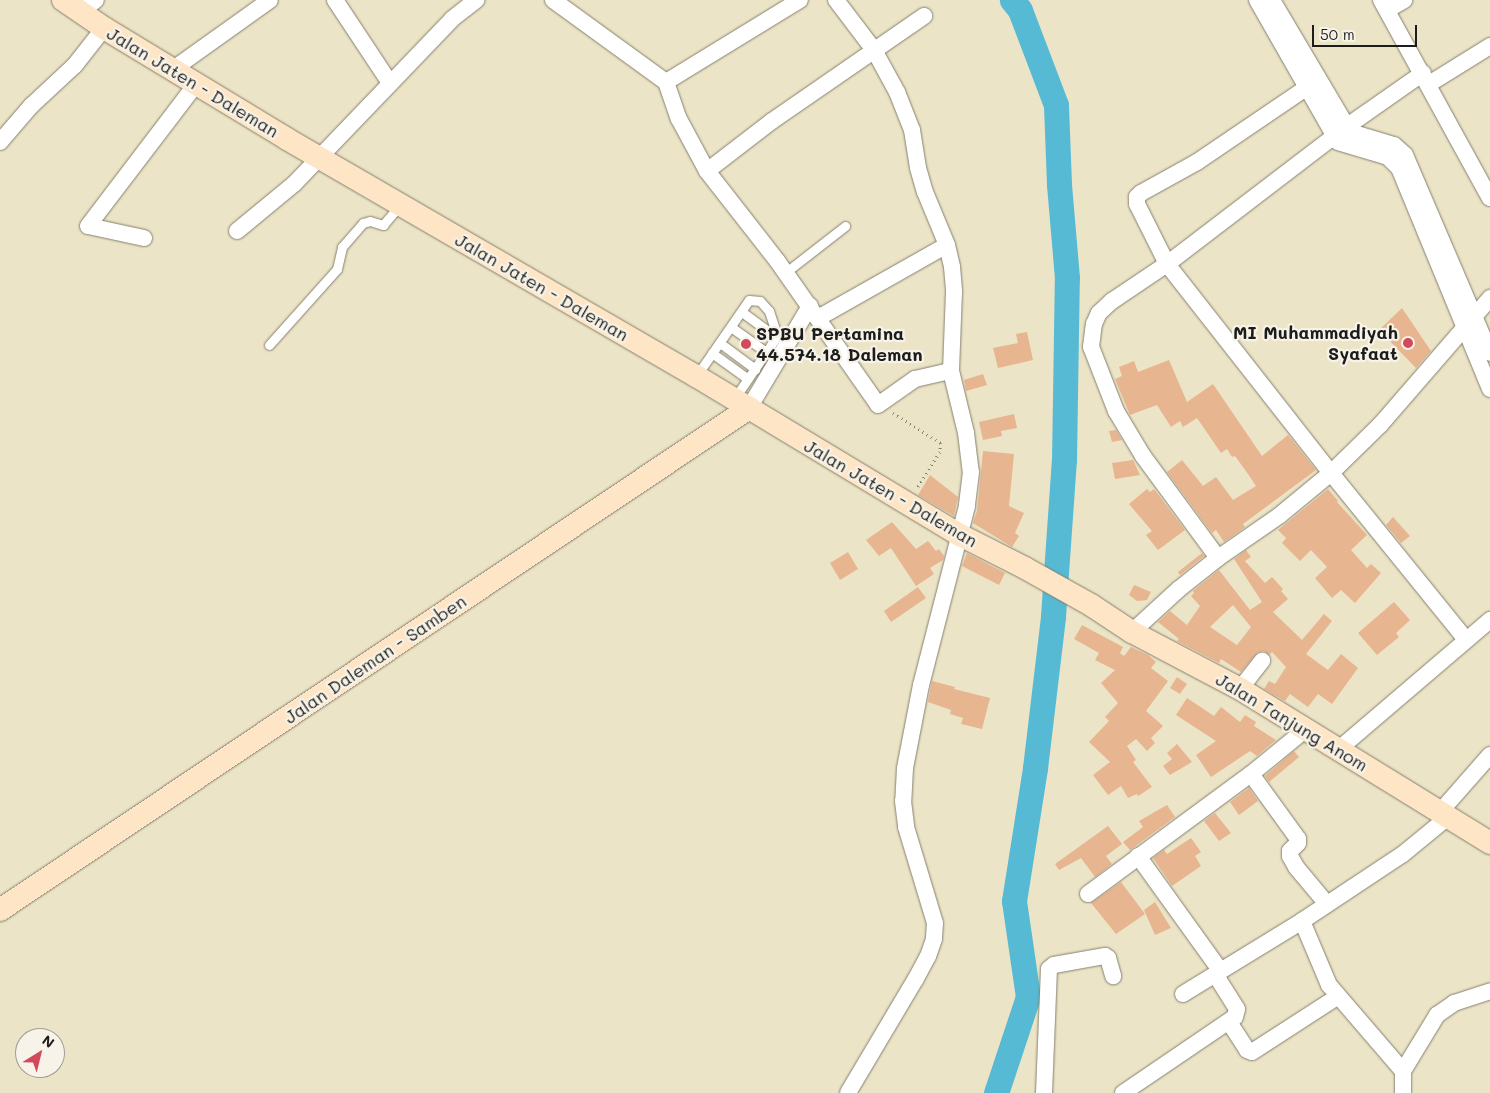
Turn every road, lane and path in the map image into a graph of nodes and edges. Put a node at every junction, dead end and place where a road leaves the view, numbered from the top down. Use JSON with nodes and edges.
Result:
{"nodes":[{"id":1,"x":270,"y":0,"type":"edge"},
{"id":2,"x":335,"y":0,"type":"edge"},
{"id":3,"x":476,"y":0,"type":"edge"},
{"id":4,"x":553,"y":0,"type":"edge"},
{"id":5,"x":800,"y":0,"type":"edge"},
{"id":6,"x":836,"y":0,"type":"edge"},
{"id":7,"x":1257,"y":0,"type":"edge"},
{"id":8,"x":1272,"y":0,"type":"edge"},
{"id":9,"x":1404,"y":0,"type":"edge"},
{"id":10,"x":80,"y":4,"type":"edge"},
{"id":11,"x":1384,"y":5,"type":"edge"},
{"id":12,"x":924,"y":16,"type":"dead end"},
{"id":13,"x":104,"y":28,"type":"junction"},
{"id":14,"x":1490,"y":46,"type":"edge"},
{"id":15,"x":871,"y":52,"type":"junction"},
{"id":16,"x":172,"y":70,"type":"junction"},
{"id":17,"x":1426,"y":78,"type":"junction"},
{"id":18,"x":666,"y":82,"type":"junction"},
{"id":19,"x":390,"y":83,"type":"junction"},
{"id":20,"x":196,"y":84,"type":"junction"},
{"id":21,"x":1306,"y":88,"type":"junction"},
{"id":22,"x":1340,"y":132,"type":"junction"},
{"id":23,"x":0,"y":142,"type":"edge"},
{"id":24,"x":318,"y":156,"type":"junction"},
{"id":25,"x":707,"y":171,"type":"junction"},
{"id":26,"x":1490,"y":198,"type":"edge"},
{"id":27,"x":400,"y":205,"type":"junction"},
{"id":28,"x":846,"y":226,"type":"dead end"},
{"id":29,"x":237,"y":231,"type":"dead end"},
{"id":30,"x":144,"y":238,"type":"dead end"},
{"id":31,"x":944,"y":247,"type":"junction"},
{"id":32,"x":1167,"y":264,"type":"junction"},
{"id":33,"x":786,"y":272,"type":"junction"},
{"id":34,"x":1490,"y":298,"type":"edge"},
{"id":35,"x":742,"y":312,"type":"junction"},
{"id":36,"x":814,"y":312,"type":"junction"},
{"id":37,"x":1469,"y":322,"type":"junction"},
{"id":38,"x":731,"y":327,"type":"junction"},
{"id":39,"x":776,"y":337,"type":"junction"},
{"id":40,"x":720,"y":343,"type":"junction"},
{"id":41,"x":269,"y":345,"type":"dead end"},
{"id":42,"x":766,"y":352,"type":"junction"},
{"id":43,"x":1490,"y":353,"type":"edge"},
{"id":44,"x":712,"y":354,"type":"junction"},
{"id":45,"x":755,"y":369,"type":"junction"},
{"id":46,"x":951,"y":371,"type":"junction"},
{"id":47,"x":696,"y":376,"type":"junction"},
{"id":48,"x":748,"y":379,"type":"junction"},
{"id":49,"x":1490,"y":389,"type":"edge"},
{"id":50,"x":741,"y":403,"type":"junction"},
{"id":51,"x":878,"y":405,"type":"junction"},
{"id":52,"x":1331,"y":473,"type":"junction"},
{"id":53,"x":907,"y":505,"type":"junction"},
{"id":54,"x":960,"y":535,"type":"junction"},
{"id":55,"x":1218,"y":558,"type":"junction"},
{"id":56,"x":1091,"y":605,"type":"joint"},
{"id":57,"x":1490,"y":620,"type":"edge"},
{"id":58,"x":1132,"y":632,"type":"junction"},
{"id":59,"x":1466,"y":640,"type":"junction"},
{"id":60,"x":1262,"y":660,"type":"dead end"},
{"id":61,"x":1240,"y":689,"type":"junction"},
{"id":62,"x":1306,"y":729,"type":"junction"},
{"id":63,"x":1339,"y":749,"type":"junction"},
{"id":64,"x":1490,"y":755,"type":"edge"},
{"id":65,"x":1251,"y":774,"type":"junction"},
{"id":66,"x":1444,"y":815,"type":"junction"},
{"id":67,"x":1490,"y":843,"type":"edge"},
{"id":68,"x":1138,"y":856,"type":"junction"},
{"id":69,"x":1088,"y":894,"type":"dead end"},
{"id":70,"x":1327,"y":904,"type":"junction"},
{"id":71,"x":0,"y":910,"type":"edge"},
{"id":72,"x":1302,"y":921,"type":"junction"},
{"id":73,"x":1218,"y":972,"type":"junction"},
{"id":74,"x":1113,"y":976,"type":"dead end"},
{"id":75,"x":1490,"y":991,"type":"edge"},
{"id":76,"x":1184,"y":994,"type":"dead end"},
{"id":77,"x":1337,"y":997,"type":"junction"},
{"id":78,"x":1229,"y":1022,"type":"junction"},
{"id":79,"x":1402,"y":1071,"type":"junction"},
{"id":80,"x":848,"y":1093,"type":"edge"},
{"id":81,"x":1044,"y":1093,"type":"edge"},
{"id":82,"x":1123,"y":1093,"type":"edge"},
{"id":83,"x":1403,"y":1093,"type":"edge"}],
"edges":[{"from":1,"to":16,"type":"street"},
{"from":2,"to":19,"type":"street"},
{"from":3,"to":19,"type":"street"},
{"from":4,"to":18,"type":"street"},
{"from":5,"to":18,"type":"street"},
{"from":6,"to":15,"type":"street"},
{"from":7,"to":21,"type":"street"},
{"from":8,"to":22,"type":"street"},
{"from":9,"to":11,"type":"street"},
{"from":10,"to":13,"type":"main road","name":"Jalan Jaten - Daleman"},
{"from":11,"to":17,"type":"street"},
{"from":12,"to":15,"type":"street"},
{"from":13,"to":16,"type":"main road","name":"Jalan Jaten - Daleman"},
{"from":13,"to":23,"type":"street"},
{"from":14,"to":17,"type":"street"},
{"from":15,"to":25,"type":"street"},
{"from":15,"to":31,"type":"street"},
{"from":16,"to":20,"type":"main road","name":"Jalan Jaten - Daleman"},
{"from":17,"to":22,"type":"street"},
{"from":17,"to":26,"type":"street"},
{"from":18,"to":25,"type":"street"},
{"from":19,"to":24,"type":"street"},
{"from":20,"to":24,"type":"main road","name":"Jalan Jaten - Daleman"},
{"from":20,"to":30,"type":"street"},
{"from":21,"to":22,"type":"street"},
{"from":21,"to":32,"type":"street"},
{"from":22,"to":32,"type":"street"},
{"from":22,"to":37,"type":"street"},
{"from":24,"to":27,"type":"main road","name":"Jalan Jaten - Daleman"},
{"from":24,"to":29,"type":"street"},
{"from":25,"to":33,"type":"street"},
{"from":27,"to":41,"type":"lane"},
{"from":27,"to":47,"type":"main road","name":"Jalan Jaten - Daleman"},
{"from":28,"to":33,"type":"lane"},
{"from":31,"to":36,"type":"street"},
{"from":31,"to":46,"type":"street"},
{"from":32,"to":52,"type":"street"},
{"from":32,"to":55,"type":"street"},
{"from":33,"to":36,"type":"street"},
{"from":34,"to":37,"type":"street"},
{"from":35,"to":38,"type":"lane"},
{"from":35,"to":39,"type":"lane"},
{"from":35,"to":39,"type":"lane"},
{"from":36,"to":50,"type":"street"},
{"from":36,"to":51,"type":"street"},
{"from":37,"to":43,"type":"street"},
{"from":37,"to":49,"type":"street"},
{"from":37,"to":52,"type":"street"},
{"from":38,"to":40,"type":"lane"},
{"from":38,"to":42,"type":"lane"},
{"from":39,"to":42,"type":"lane"},
{"from":40,"to":44,"type":"lane"},
{"from":40,"to":45,"type":"lane"},
{"from":42,"to":45,"type":"lane"},
{"from":44,"to":47,"type":"lane"},
{"from":44,"to":48,"type":"lane"},
{"from":45,"to":48,"type":"lane"},
{"from":46,"to":51,"type":"street"},
{"from":46,"to":54,"type":"street"},
{"from":47,"to":50,"type":"main road","name":"Jalan Jaten - Daleman"},
{"from":48,"to":50,"type":"lane"},
{"from":50,"to":53,"type":"main road","name":"Jalan Jaten - Daleman"},
{"from":50,"to":71,"type":"main road","name":"Jalan Daleman - Samben"},
{"from":51,"to":53,"type":"path"},
{"from":52,"to":55,"type":"street"},
{"from":52,"to":59,"type":"street"},
{"from":53,"to":54,"type":"main road","name":"Jalan Jaten - Daleman"},
{"from":54,"to":56,"type":"main road","name":"Jalan Jaten - Daleman"},
{"from":54,"to":80,"type":"street"},
{"from":55,"to":58,"type":"street"},
{"from":56,"to":58,"type":"main road","name":"Jalan Tanjung Anom"},
{"from":57,"to":59,"type":"street"},
{"from":58,"to":61,"type":"main road","name":"Jalan Tanjung Anom"},
{"from":59,"to":63,"type":"street"},
{"from":60,"to":61,"type":"street"},
{"from":61,"to":62,"type":"main road","name":"Jalan Tanjung Anom"},
{"from":62,"to":63,"type":"main road","name":"Jalan Tanjung Anom"},
{"from":62,"to":65,"type":"street"},
{"from":63,"to":66,"type":"main road","name":"Jalan Tanjung Anom"},
{"from":64,"to":66,"type":"street"},
{"from":65,"to":68,"type":"street"},
{"from":65,"to":70,"type":"street"},
{"from":66,"to":67,"type":"main road","name":"Jalan Tanjung Anom"},
{"from":66,"to":70,"type":"street"},
{"from":68,"to":69,"type":"street"},
{"from":68,"to":73,"type":"street"},
{"from":70,"to":72,"type":"street"},
{"from":72,"to":73,"type":"street"},
{"from":72,"to":77,"type":"street"},
{"from":73,"to":76,"type":"street"},
{"from":73,"to":78,"type":"street"},
{"from":74,"to":81,"type":"street"},
{"from":75,"to":79,"type":"street"},
{"from":77,"to":78,"type":"street"},
{"from":77,"to":79,"type":"street"},
{"from":78,"to":82,"type":"street"},
{"from":79,"to":83,"type":"street"}]}
